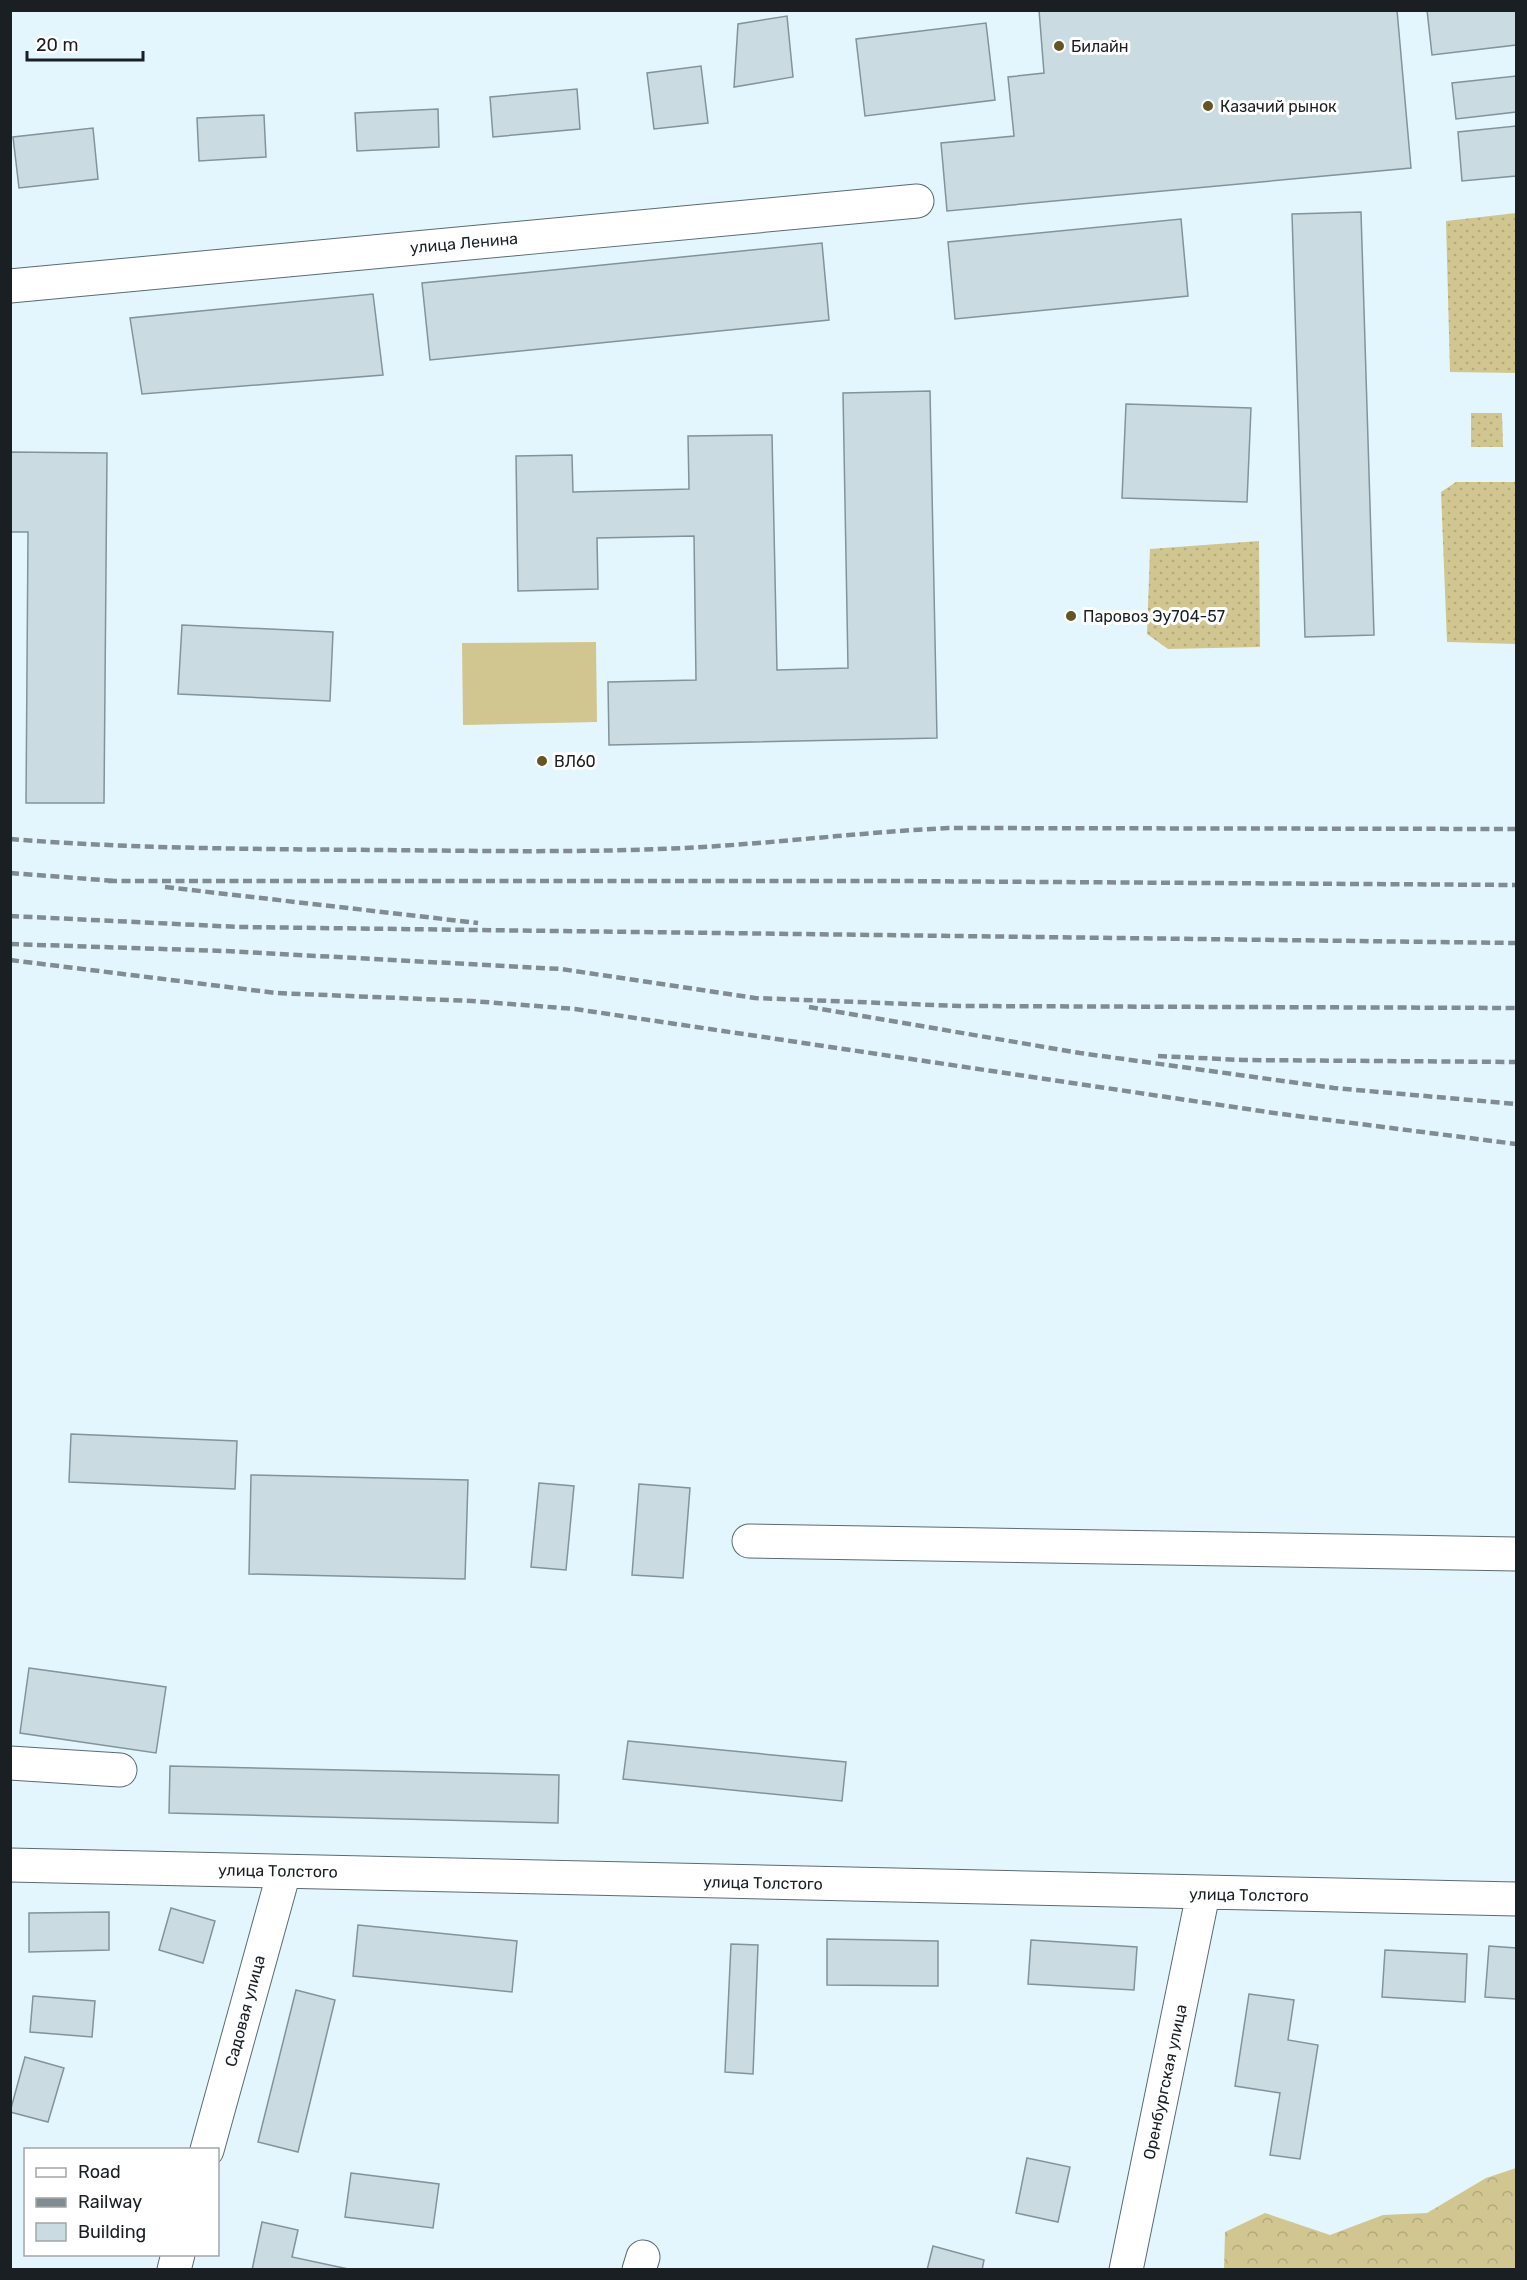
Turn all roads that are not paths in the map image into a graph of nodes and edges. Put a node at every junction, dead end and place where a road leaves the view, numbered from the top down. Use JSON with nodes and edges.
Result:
{"nodes":[{"id":1,"x":916,"y":201,"type":"dead end"},
{"id":2,"x":10,"y":286,"type":"edge"},
{"id":3,"x":749,"y":1541,"type":"dead end"},
{"id":4,"x":1516,"y":1554,"type":"edge"},
{"id":5,"x":10,"y":1763,"type":"edge"},
{"id":6,"x":120,"y":1770,"type":"dead end"},
{"id":7,"x":10,"y":1865,"type":"edge"},
{"id":8,"x":284,"y":1872,"type":"junction"},
{"id":9,"x":1203,"y":1894,"type":"junction"},
{"id":10,"x":1516,"y":1899,"type":"edge"},
{"id":11,"x":208,"y":2148,"type":"edge"},
{"id":12,"x":1126,"y":2270,"type":"edge"}],
"edges":[{"from":1,"to":2,"type":"street","name":"улица Ленина"},
{"from":3,"to":4,"type":"street"},
{"from":5,"to":6,"type":"street"},
{"from":7,"to":8,"type":"street","name":"улица Толстого"},
{"from":8,"to":9,"type":"street","name":"улица Толстого"},
{"from":8,"to":11,"type":"street","name":"Садовая улица"},
{"from":9,"to":10,"type":"street","name":"улица Толстого"},
{"from":9,"to":12,"type":"street","name":"Оренбургская улица"}]}
